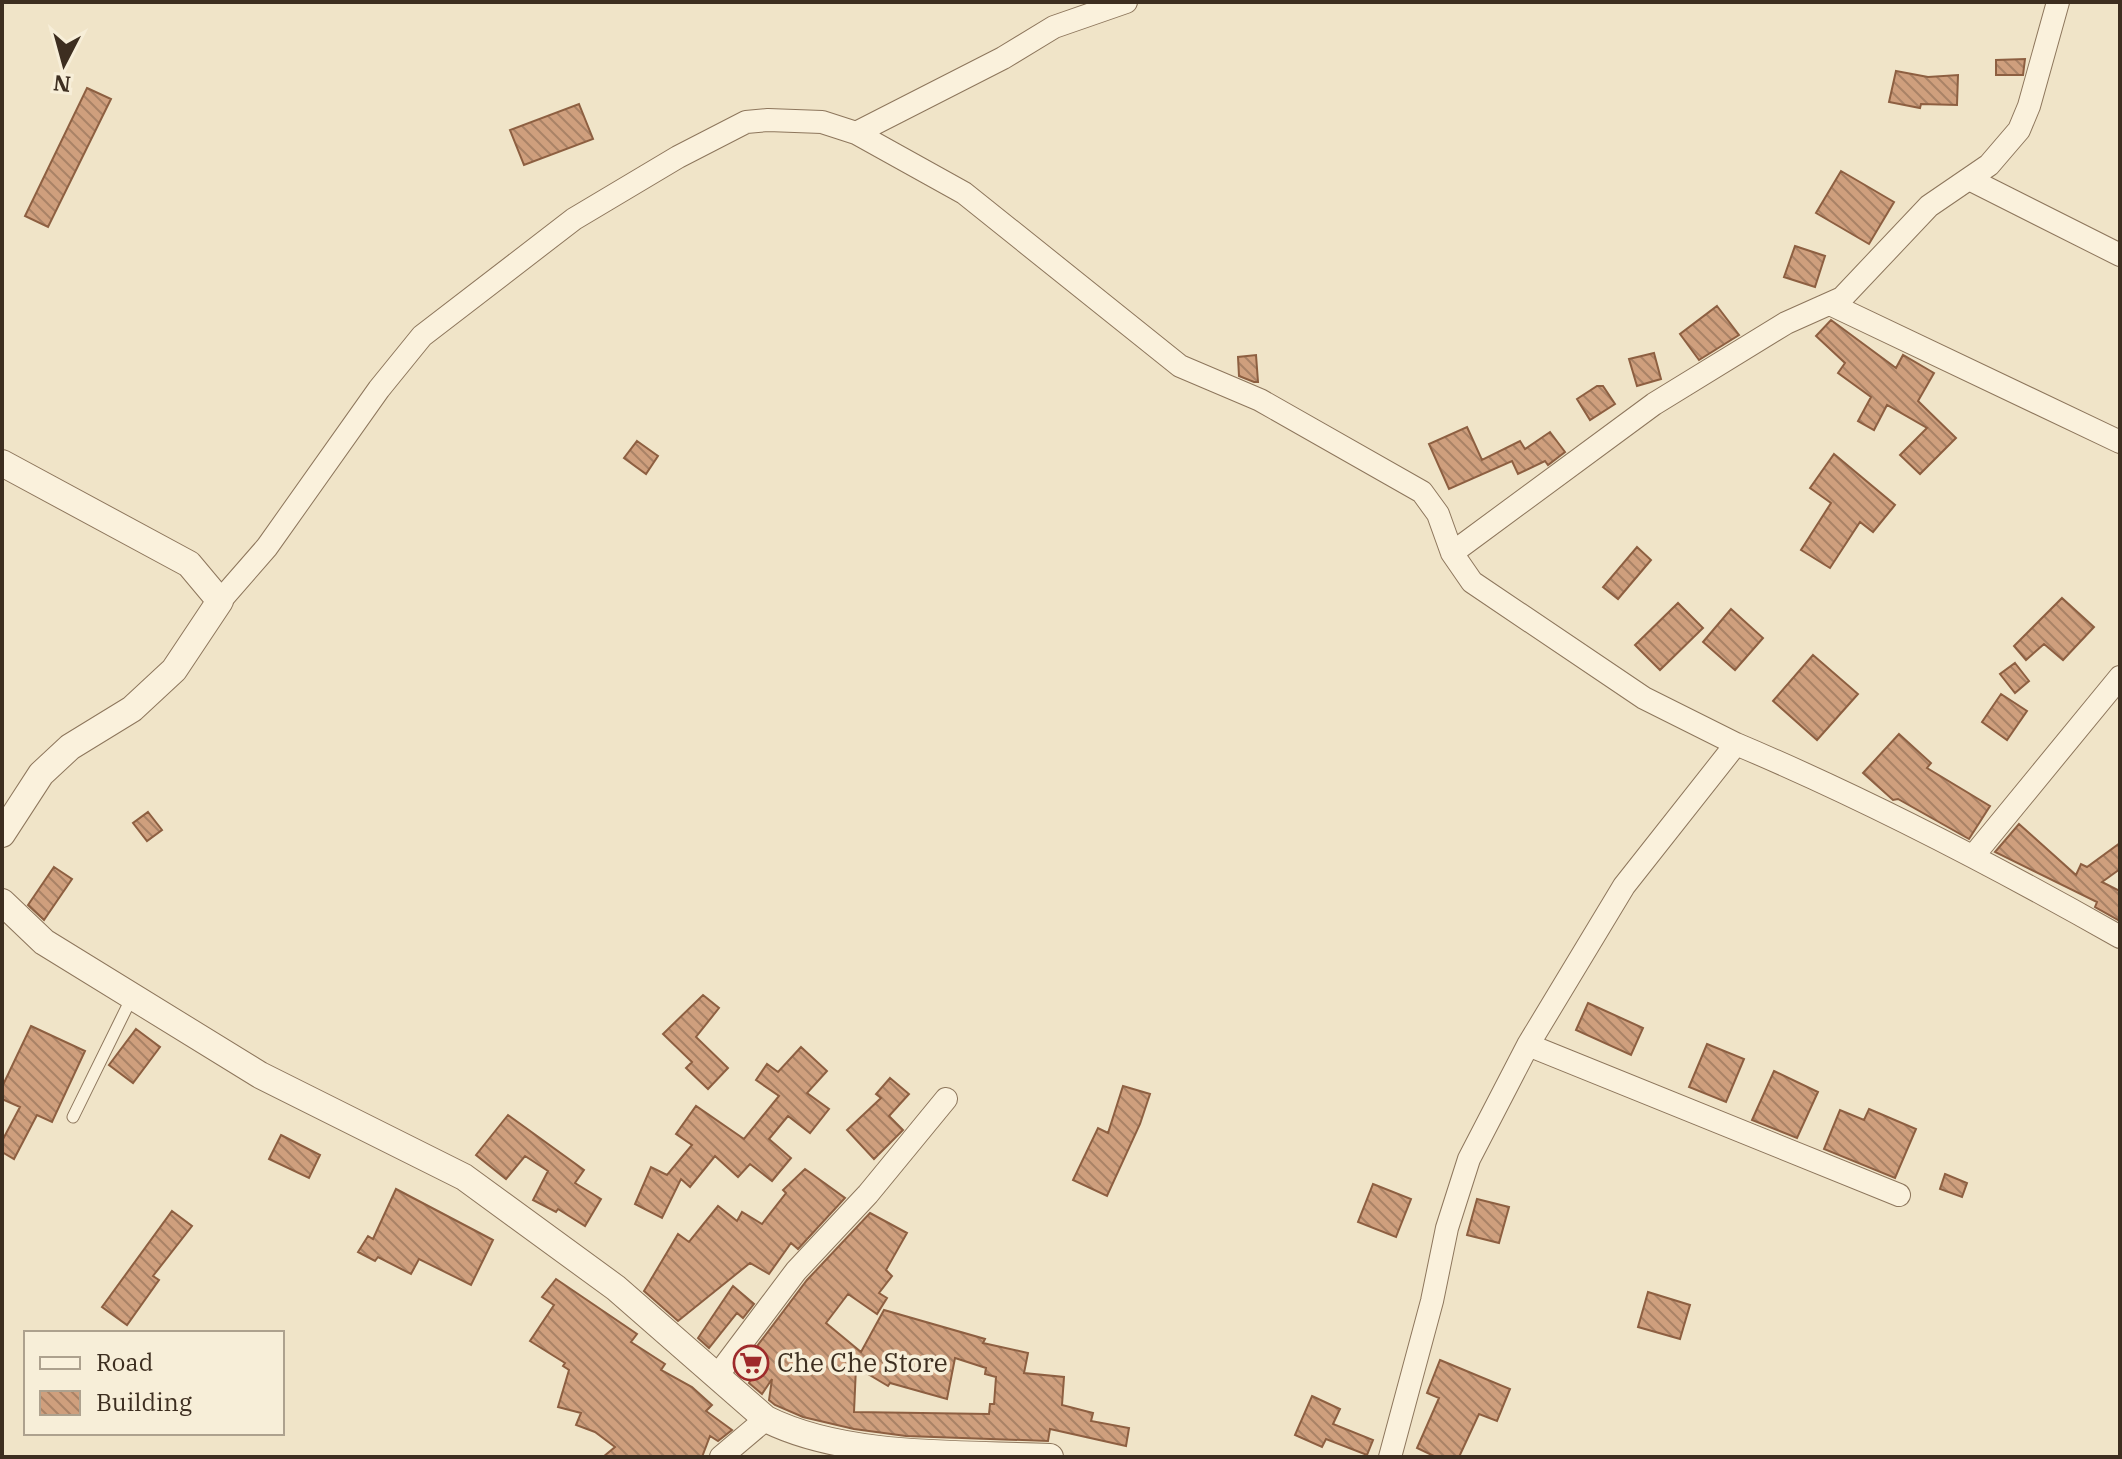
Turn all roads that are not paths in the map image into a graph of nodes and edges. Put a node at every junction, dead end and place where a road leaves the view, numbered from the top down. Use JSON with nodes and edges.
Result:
{"nodes":[{"id":1,"x":1126,"y":2,"type":"edge"},
{"id":2,"x":2058,"y":2,"type":"edge"},
{"id":3,"x":856,"y":133,"type":"junction"},
{"id":4,"x":1969,"y":179,"type":"junction"},
{"id":5,"x":2120,"y":255,"type":"edge"},
{"id":6,"x":1832,"y":305,"type":"junction"},
{"id":7,"x":2120,"y":442,"type":"edge"},
{"id":8,"x":2,"y":463,"type":"edge"},
{"id":9,"x":1452,"y":553,"type":"junction"},
{"id":10,"x":220,"y":601,"type":"junction"},
{"id":11,"x":2120,"y":677,"type":"edge"},
{"id":12,"x":1736,"y":744,"type":"junction"},
{"id":13,"x":2,"y":834,"type":"edge"},
{"id":14,"x":1974,"y":855,"type":"junction"},
{"id":15,"x":2,"y":902,"type":"edge"},
{"id":16,"x":2120,"y":937,"type":"edge"},
{"id":17,"x":133,"y":996,"type":"junction"},
{"id":18,"x":1528,"y":1045,"type":"junction"},
{"id":19,"x":946,"y":1099,"type":"dead end"},
{"id":20,"x":73,"y":1117,"type":"dead end"},
{"id":21,"x":1899,"y":1195,"type":"dead end"},
{"id":22,"x":717,"y":1376,"type":"junction"},
{"id":23,"x":766,"y":1419,"type":"junction"},
{"id":24,"x":721,"y":1457,"type":"edge"},
{"id":25,"x":1050,"y":1457,"type":"edge"},
{"id":26,"x":1390,"y":1457,"type":"edge"}],
"edges":[{"from":1,"to":3,"type":"street"},
{"from":2,"to":4,"type":"street"},
{"from":3,"to":9,"type":"street"},
{"from":3,"to":10,"type":"street"},
{"from":4,"to":5,"type":"street"},
{"from":4,"to":6,"type":"street"},
{"from":6,"to":7,"type":"street"},
{"from":6,"to":9,"type":"street"},
{"from":8,"to":10,"type":"street"},
{"from":9,"to":12,"type":"street"},
{"from":10,"to":13,"type":"street"},
{"from":11,"to":14,"type":"street"},
{"from":12,"to":14,"type":"street"},
{"from":12,"to":18,"type":"street"},
{"from":14,"to":16,"type":"street"},
{"from":15,"to":17,"type":"street"},
{"from":17,"to":20,"type":"lane"},
{"from":17,"to":22,"type":"street"},
{"from":18,"to":21,"type":"street"},
{"from":18,"to":26,"type":"street"},
{"from":19,"to":22,"type":"street"},
{"from":22,"to":23,"type":"street"},
{"from":23,"to":24,"type":"street"},
{"from":23,"to":25,"type":"street"}]}
